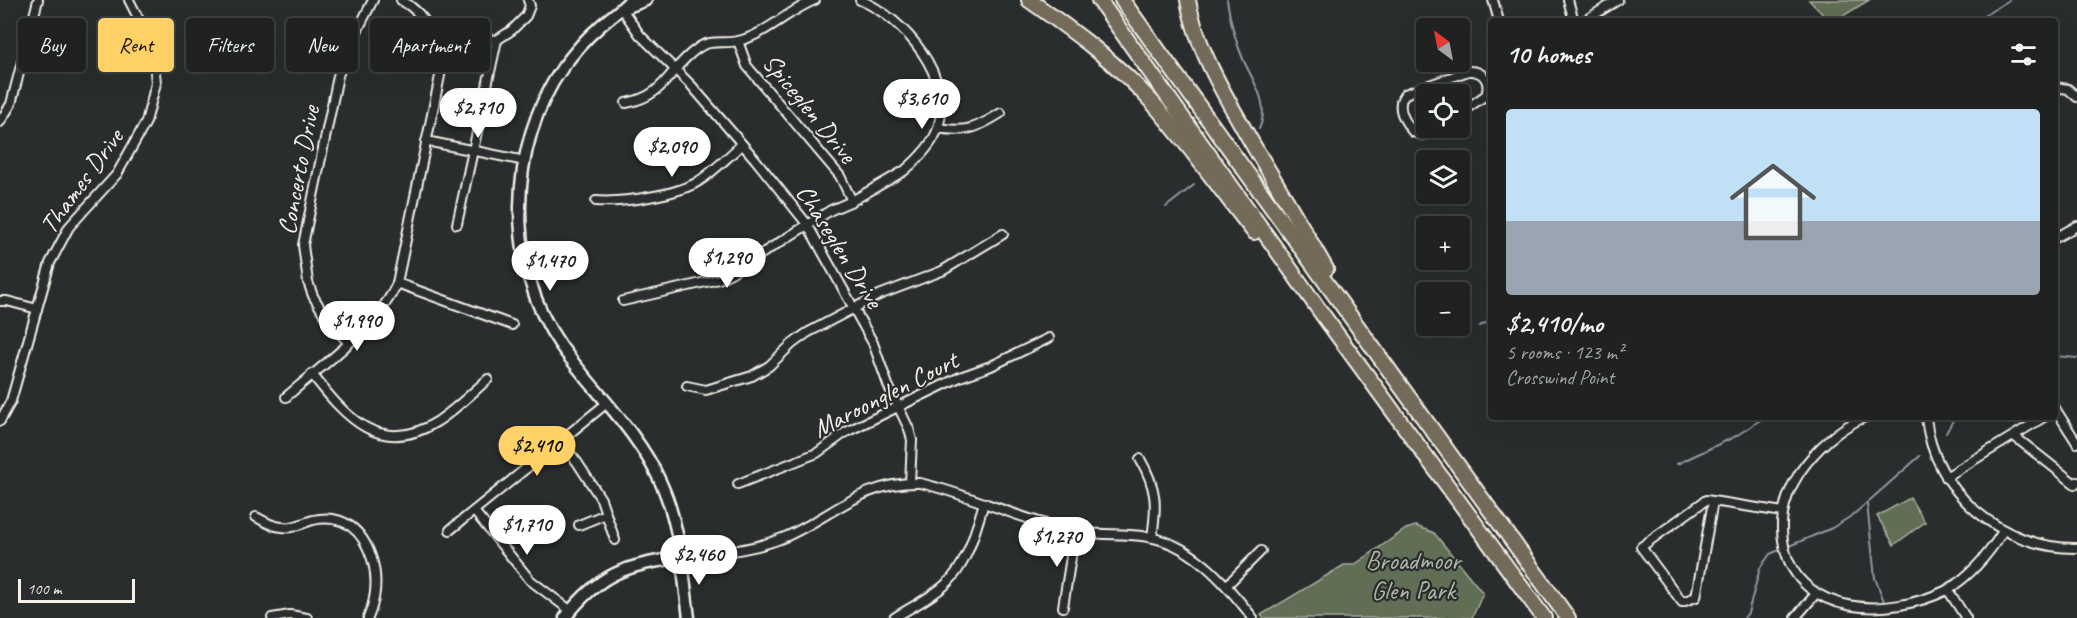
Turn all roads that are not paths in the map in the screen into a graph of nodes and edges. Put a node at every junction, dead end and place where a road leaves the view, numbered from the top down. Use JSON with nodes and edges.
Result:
{"nodes":[{"id":1,"x":38,"y":0,"type":"edge"},
{"id":2,"x":129,"y":0,"type":"edge"},
{"id":3,"x":373,"y":0,"type":"edge"},
{"id":4,"x":401,"y":0,"type":"edge"},
{"id":5,"x":528,"y":0,"type":"edge"},
{"id":6,"x":630,"y":0,"type":"edge"},
{"id":7,"x":646,"y":0,"type":"edge"},
{"id":8,"x":815,"y":0,"type":"edge"},
{"id":9,"x":860,"y":0,"type":"edge"},
{"id":10,"x":1029,"y":0,"type":"edge"},
{"id":11,"x":1099,"y":0,"type":"edge"},
{"id":12,"x":1122,"y":0,"type":"edge"},
{"id":13,"x":1188,"y":0,"type":"edge"},
{"id":14,"x":1493,"y":0,"type":"edge"},
{"id":15,"x":1568,"y":0,"type":"edge"},
{"id":16,"x":1618,"y":0,"type":"edge"},
{"id":17,"x":619,"y":4,"type":"edge"},
{"id":18,"x":423,"y":18,"type":"edge"},
{"id":19,"x":1498,"y":18,"type":"edge"},
{"id":20,"x":1573,"y":18,"type":"edge"},
{"id":21,"x":1589,"y":18,"type":"edge"},
{"id":22,"x":490,"y":39,"type":"edge"},
{"id":23,"x":497,"y":40,"type":"junction"},
{"id":24,"x":738,"y":41,"type":"junction"},
{"id":25,"x":676,"y":70,"type":"junction"},
{"id":26,"x":440,"y":72,"type":"edge"},
{"id":27,"x":1488,"y":77,"type":"edge"},
{"id":28,"x":1432,"y":84,"type":"edge"},
{"id":29,"x":2058,"y":87,"type":"edge"},
{"id":30,"x":1416,"y":90,"type":"edge"},
{"id":31,"x":2077,"y":97,"type":"edge"},
{"id":32,"x":627,"y":103,"type":"dead end"},
{"id":33,"x":1470,"y":107,"type":"edge"},
{"id":34,"x":1001,"y":113,"type":"dead end"},
{"id":35,"x":0,"y":122,"type":"edge"},
{"id":36,"x":938,"y":128,"type":"junction"},
{"id":37,"x":1416,"y":133,"type":"edge"},
{"id":38,"x":426,"y":141,"type":"junction"},
{"id":39,"x":741,"y":145,"type":"junction"},
{"id":40,"x":473,"y":151,"type":"junction"},
{"id":41,"x":525,"y":161,"type":"junction"},
{"id":42,"x":596,"y":201,"type":"dead end"},
{"id":43,"x":852,"y":201,"type":"junction"},
{"id":44,"x":457,"y":224,"type":"dead end"},
{"id":45,"x":807,"y":224,"type":"junction"},
{"id":46,"x":2077,"y":226,"type":"edge"},
{"id":47,"x":1003,"y":234,"type":"dead end"},
{"id":48,"x":2058,"y":236,"type":"edge"},
{"id":49,"x":397,"y":283,"type":"junction"},
{"id":50,"x":0,"y":301,"type":"edge"},
{"id":51,"x":623,"y":301,"type":"dead end"},
{"id":52,"x":855,"y":308,"type":"junction"},
{"id":53,"x":37,"y":309,"type":"junction"},
{"id":54,"x":1326,"y":318,"type":"junction"},
{"id":55,"x":512,"y":325,"type":"dead end"},
{"id":56,"x":1365,"y":335,"type":"junction"},
{"id":57,"x":1049,"y":338,"type":"dead end"},
{"id":58,"x":348,"y":342,"type":"junction"},
{"id":59,"x":312,"y":374,"type":"junction"},
{"id":60,"x":488,"y":379,"type":"dead end"},
{"id":61,"x":687,"y":386,"type":"dead end"},
{"id":62,"x":286,"y":397,"type":"dead end"},
{"id":63,"x":607,"y":403,"type":"junction"},
{"id":64,"x":900,"y":407,"type":"junction"},
{"id":65,"x":2058,"y":413,"type":"edge"},
{"id":66,"x":1860,"y":420,"type":"edge"},
{"id":67,"x":1927,"y":420,"type":"edge"},
{"id":68,"x":2039,"y":420,"type":"edge"},
{"id":69,"x":0,"y":421,"type":"edge"},
{"id":70,"x":2014,"y":436,"type":"junction"},
{"id":71,"x":560,"y":441,"type":"junction"},
{"id":72,"x":2077,"y":443,"type":"edge"},
{"id":73,"x":1140,"y":459,"type":"dead end"},
{"id":74,"x":1946,"y":477,"type":"junction"},
{"id":75,"x":2077,"y":482,"type":"edge"},
{"id":76,"x":910,"y":483,"type":"junction"},
{"id":77,"x":738,"y":484,"type":"dead end"},
{"id":78,"x":1713,"y":501,"type":"junction"},
{"id":79,"x":984,"y":503,"type":"junction"},
{"id":80,"x":474,"y":511,"type":"junction"},
{"id":81,"x":1783,"y":512,"type":"junction"},
{"id":82,"x":606,"y":514,"type":"junction"},
{"id":83,"x":256,"y":517,"type":"dead end"},
{"id":84,"x":579,"y":525,"type":"dead end"},
{"id":85,"x":450,"y":530,"type":"dead end"},
{"id":86,"x":2003,"y":531,"type":"junction"},
{"id":87,"x":1075,"y":532,"type":"junction"},
{"id":88,"x":1152,"y":537,"type":"junction"},
{"id":89,"x":615,"y":540,"type":"dead end"},
{"id":90,"x":2077,"y":548,"type":"edge"},
{"id":91,"x":1261,"y":551,"type":"dead end"},
{"id":92,"x":681,"y":557,"type":"junction"},
{"id":93,"x":1226,"y":586,"type":"junction"},
{"id":94,"x":1948,"y":590,"type":"junction"},
{"id":95,"x":1814,"y":596,"type":"junction"},
{"id":96,"x":1063,"y":607,"type":"dead end"},
{"id":97,"x":568,"y":614,"type":"edge"},
{"id":98,"x":272,"y":618,"type":"edge"},
{"id":99,"x":307,"y":618,"type":"edge"},
{"id":100,"x":368,"y":618,"type":"edge"},
{"id":101,"x":689,"y":618,"type":"edge"},
{"id":102,"x":894,"y":618,"type":"edge"},
{"id":103,"x":1253,"y":618,"type":"edge"},
{"id":104,"x":1544,"y":618,"type":"edge"},
{"id":105,"x":1568,"y":618,"type":"edge"},
{"id":106,"x":1796,"y":618,"type":"edge"},
{"id":107,"x":1965,"y":618,"type":"edge"}],
"edges":[{"from":1,"to":35,"type":"street"},
{"from":2,"to":53,"type":"street","name":"Thames Drive"},
{"from":3,"to":58,"type":"street","name":"Concerto Drive"},
{"from":4,"to":18,"type":"street"},
{"from":5,"to":23,"type":"street"},
{"from":6,"to":17,"type":"street"},
{"from":7,"to":17,"type":"street"},
{"from":8,"to":24,"type":"street"},
{"from":9,"to":36,"type":"street"},
{"from":10,"to":54,"type":"highway"},
{"from":11,"to":54,"type":"highway"},
{"from":12,"to":56,"type":"highway"},
{"from":13,"to":56,"type":"highway"},
{"from":14,"to":19,"type":"street"},
{"from":15,"to":20,"type":"street"},
{"from":16,"to":21,"type":"street"},
{"from":17,"to":25,"type":"street","name":"Chaseglen Drive"},
{"from":17,"to":41,"type":"street"},
{"from":22,"to":23,"type":"street"},
{"from":23,"to":40,"type":"street"},
{"from":24,"to":25,"type":"street"},
{"from":24,"to":43,"type":"street","name":"Spiceglen Drive"},
{"from":25,"to":32,"type":"street"},
{"from":25,"to":39,"type":"street","name":"Chaseglen Drive"},
{"from":26,"to":38,"type":"street"},
{"from":27,"to":28,"type":"street"},
{"from":27,"to":33,"type":"street"},
{"from":29,"to":31,"type":"street"},
{"from":30,"to":37,"type":"street"},
{"from":34,"to":36,"type":"street"},
{"from":36,"to":43,"type":"street"},
{"from":38,"to":40,"type":"street"},
{"from":38,"to":49,"type":"street"},
{"from":39,"to":42,"type":"street"},
{"from":39,"to":45,"type":"street","name":"Chaseglen Drive"},
{"from":40,"to":41,"type":"street"},
{"from":40,"to":44,"type":"street"},
{"from":41,"to":63,"type":"street"},
{"from":43,"to":45,"type":"street"},
{"from":45,"to":51,"type":"street"},
{"from":45,"to":52,"type":"street","name":"Chaseglen Drive"},
{"from":46,"to":48,"type":"street"},
{"from":47,"to":52,"type":"street"},
{"from":49,"to":55,"type":"street"},
{"from":49,"to":58,"type":"street"},
{"from":50,"to":53,"type":"street"},
{"from":52,"to":61,"type":"street"},
{"from":52,"to":64,"type":"street","name":"Chaseglen Drive"},
{"from":53,"to":69,"type":"street","name":"Thames Drive"},
{"from":54,"to":104,"type":"highway"},
{"from":56,"to":105,"type":"highway"},
{"from":57,"to":64,"type":"street","name":"Maroonglen Court"},
{"from":58,"to":59,"type":"street"},
{"from":59,"to":60,"type":"street"},
{"from":59,"to":62,"type":"street"},
{"from":63,"to":71,"type":"street"},
{"from":63,"to":92,"type":"street"},
{"from":64,"to":76,"type":"street","name":"Chaseglen Drive"},
{"from":64,"to":77,"type":"street","name":"Maroonglen Court"},
{"from":65,"to":72,"type":"street"},
{"from":66,"to":81,"type":"street"},
{"from":67,"to":74,"type":"street"},
{"from":68,"to":70,"type":"street"},
{"from":70,"to":74,"type":"street"},
{"from":70,"to":75,"type":"street"},
{"from":71,"to":80,"type":"street"},
{"from":71,"to":82,"type":"street"},
{"from":73,"to":88,"type":"street"},
{"from":74,"to":86,"type":"street"},
{"from":76,"to":79,"type":"street"},
{"from":76,"to":92,"type":"street"},
{"from":78,"to":78,"type":"street"},
{"from":78,"to":81,"type":"street"},
{"from":79,"to":87,"type":"street"},
{"from":79,"to":102,"type":"street"},
{"from":80,"to":85,"type":"street"},
{"from":80,"to":97,"type":"street"},
{"from":81,"to":95,"type":"street"},
{"from":82,"to":84,"type":"street"},
{"from":82,"to":89,"type":"street"},
{"from":83,"to":100,"type":"street"},
{"from":86,"to":90,"type":"street"},
{"from":86,"to":94,"type":"street"},
{"from":87,"to":88,"type":"street"},
{"from":87,"to":96,"type":"street"},
{"from":88,"to":93,"type":"street"},
{"from":91,"to":93,"type":"street"},
{"from":92,"to":97,"type":"street"},
{"from":92,"to":101,"type":"street"},
{"from":93,"to":103,"type":"street"},
{"from":94,"to":95,"type":"street"},
{"from":94,"to":107,"type":"street"},
{"from":95,"to":106,"type":"street"},
{"from":98,"to":99,"type":"street"}]}
